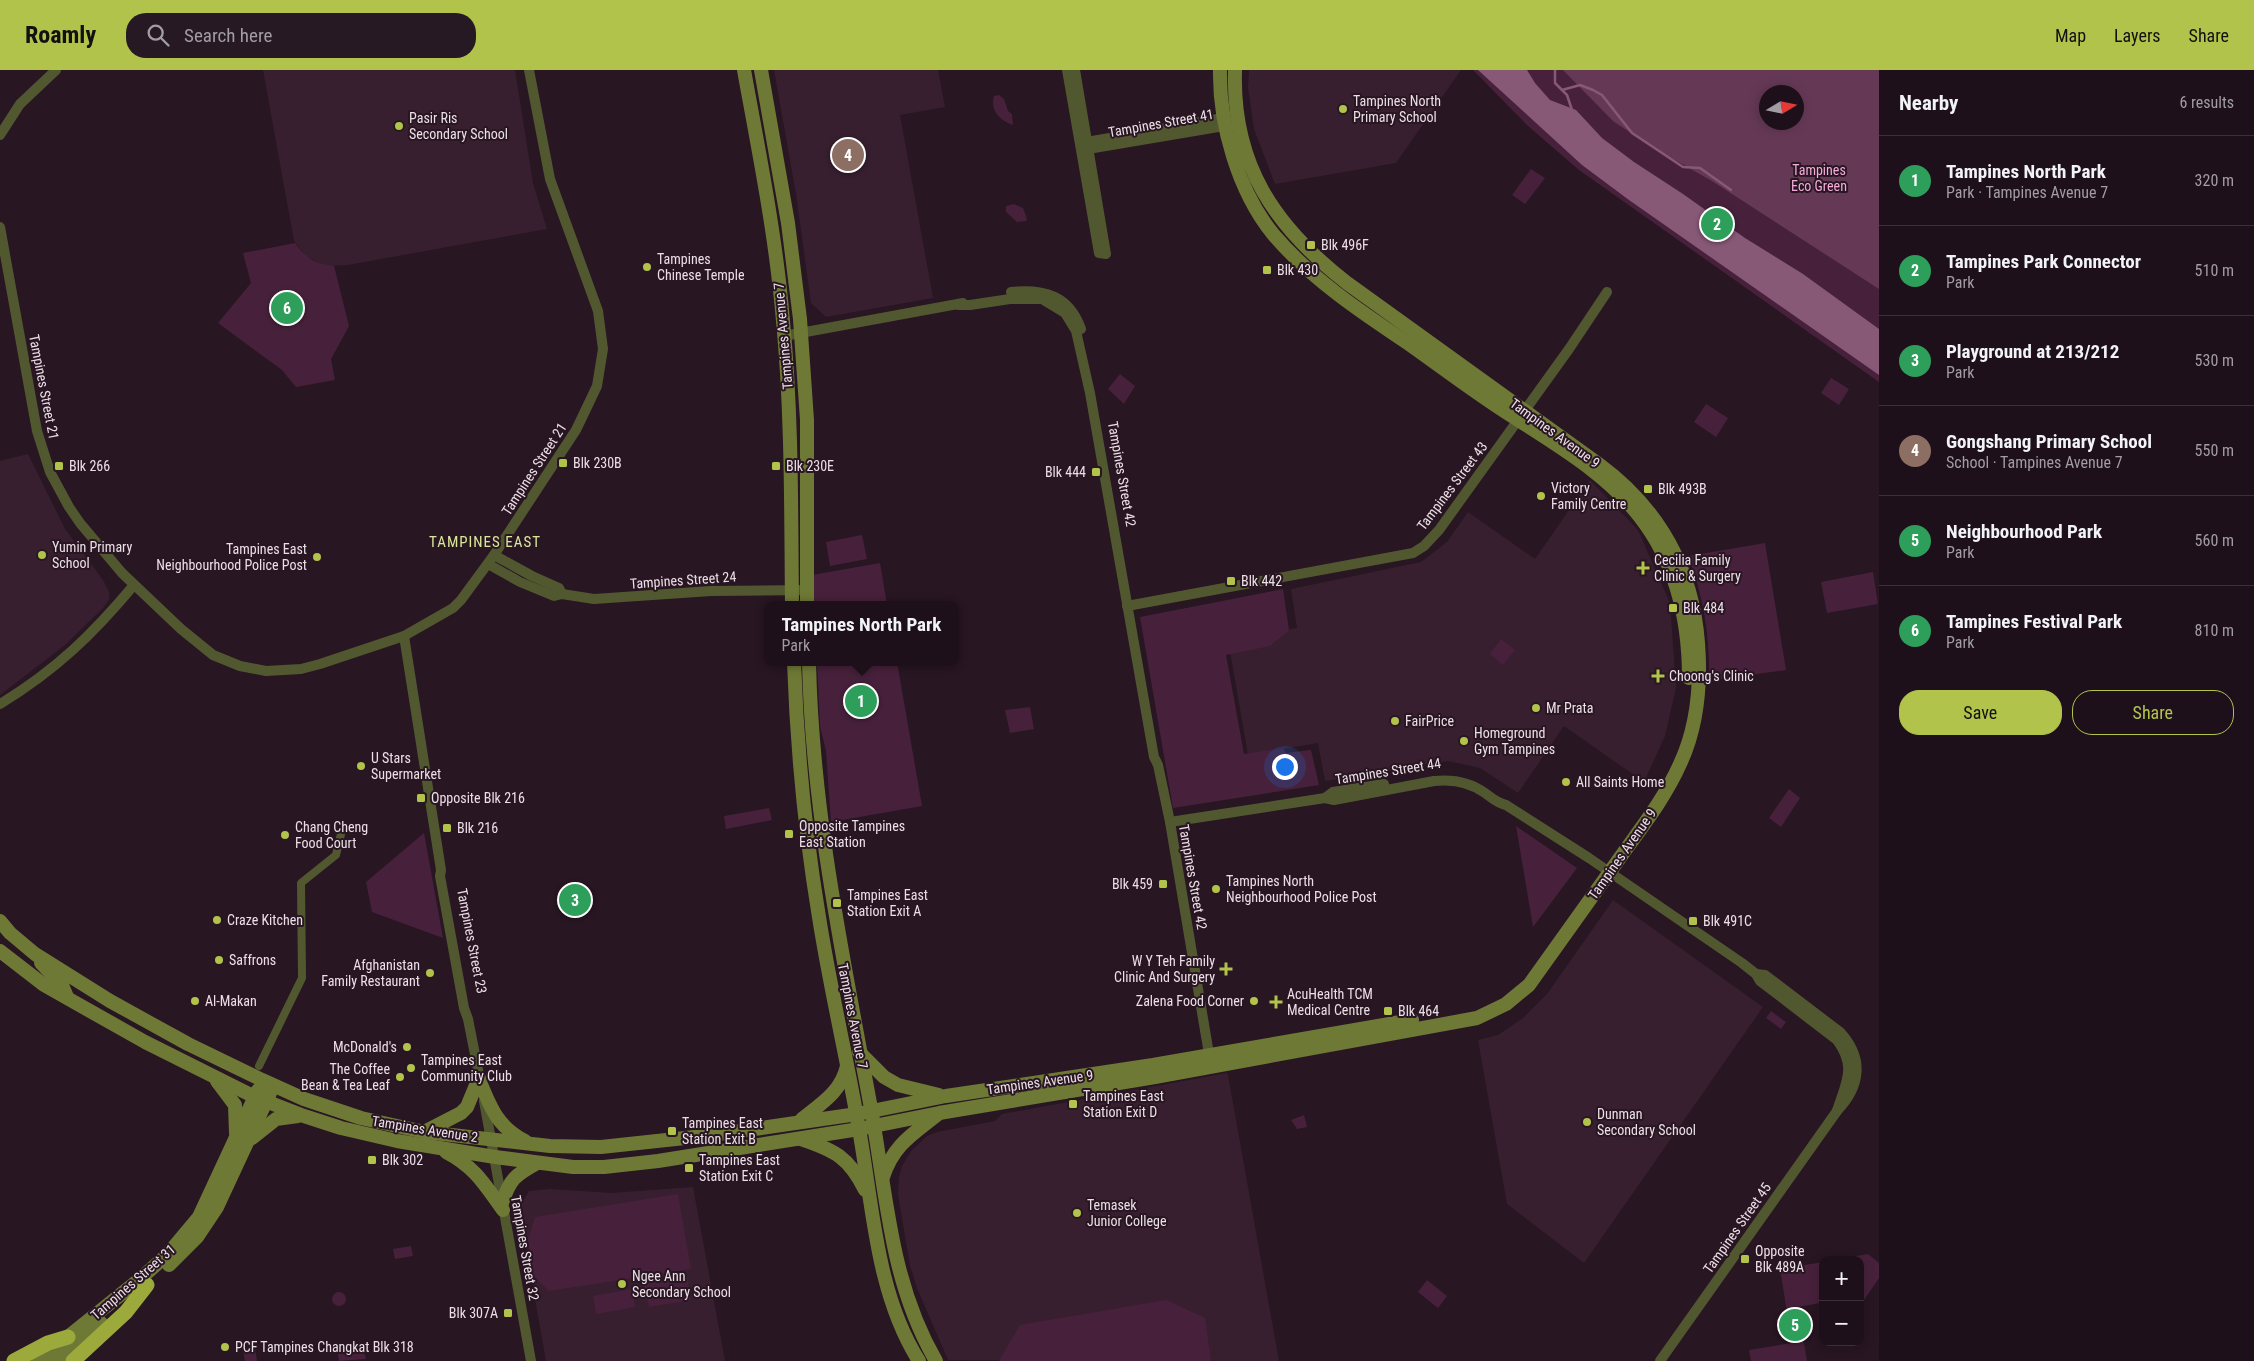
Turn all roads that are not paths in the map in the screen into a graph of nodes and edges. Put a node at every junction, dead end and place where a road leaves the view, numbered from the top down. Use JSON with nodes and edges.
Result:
{"nodes":[{"id":1,"x":56,"y":70,"type":"edge"},
{"id":2,"x":529,"y":70,"type":"edge"},
{"id":3,"x":744,"y":70,"type":"edge"},
{"id":4,"x":761,"y":70,"type":"edge"},
{"id":5,"x":1067,"y":70,"type":"edge"},
{"id":6,"x":1074,"y":70,"type":"edge"},
{"id":7,"x":1220,"y":70,"type":"edge"},
{"id":8,"x":1235,"y":70,"type":"edge"},
{"id":9,"x":1238,"y":119,"type":"junction"},
{"id":10,"x":1223,"y":122,"type":"junction"},
{"id":11,"x":0,"y":135,"type":"edge"},
{"id":12,"x":1084,"y":146,"type":"junction"},
{"id":13,"x":0,"y":226,"type":"edge"},
{"id":14,"x":1607,"y":292,"type":"dead end"},
{"id":15,"x":802,"y":334,"type":"junction"},
{"id":16,"x":784,"y":336,"type":"junction"},
{"id":17,"x":1521,"y":415,"type":"junction"},
{"id":18,"x":494,"y":555,"type":"junction"},
{"id":19,"x":488,"y":564,"type":"junction"},
{"id":20,"x":134,"y":585,"type":"junction"},
{"id":21,"x":792,"y":590,"type":"junction"},
{"id":22,"x":807,"y":590,"type":"junction"},
{"id":23,"x":562,"y":594,"type":"junction"},
{"id":24,"x":792,"y":601,"type":"edge"},
{"id":25,"x":807,"y":601,"type":"edge"},
{"id":26,"x":1129,"y":606,"type":"junction"},
{"id":27,"x":404,"y":636,"type":"junction"},
{"id":28,"x":794,"y":666,"type":"edge"},
{"id":29,"x":809,"y":666,"type":"edge"},
{"id":30,"x":0,"y":704,"type":"edge"},
{"id":31,"x":1170,"y":822,"type":"junction"},
{"id":32,"x":342,"y":830,"type":"dead end"},
{"id":33,"x":1606,"y":870,"type":"junction"},
{"id":34,"x":0,"y":921,"type":"edge"},
{"id":35,"x":0,"y":951,"type":"edge"},
{"id":36,"x":35,"y":954,"type":"junction"},
{"id":37,"x":67,"y":998,"type":"junction"},
{"id":38,"x":859,"y":1052,"type":"junction"},
{"id":39,"x":1210,"y":1060,"type":"junction"},
{"id":40,"x":848,"y":1063,"type":"junction"},
{"id":41,"x":213,"y":1076,"type":"junction"},
{"id":42,"x":265,"y":1078,"type":"junction"},
{"id":43,"x":480,"y":1080,"type":"junction"},
{"id":44,"x":946,"y":1096,"type":"junction"},
{"id":45,"x":261,"y":1100,"type":"junction"},
{"id":46,"x":871,"y":1111,"type":"junction"},
{"id":47,"x":939,"y":1112,"type":"junction"},
{"id":48,"x":856,"y":1114,"type":"junction"},
{"id":49,"x":304,"y":1116,"type":"junction"},
{"id":50,"x":800,"y":1121,"type":"junction"},
{"id":51,"x":874,"y":1126,"type":"junction"},
{"id":52,"x":859,"y":1129,"type":"junction"},
{"id":53,"x":425,"y":1132,"type":"junction"},
{"id":54,"x":492,"y":1139,"type":"junction"},
{"id":55,"x":800,"y":1139,"type":"junction"},
{"id":56,"x":242,"y":1140,"type":"junction"},
{"id":57,"x":531,"y":1144,"type":"junction"},
{"id":58,"x":437,"y":1147,"type":"junction"},
{"id":59,"x":495,"y":1158,"type":"junction"},
{"id":60,"x":537,"y":1163,"type":"junction"},
{"id":61,"x":882,"y":1180,"type":"junction"},
{"id":62,"x":872,"y":1204,"type":"junction"},
{"id":63,"x":503,"y":1206,"type":"junction"},
{"id":64,"x":147,"y":1285,"type":"junction"},
{"id":65,"x":68,"y":1337,"type":"junction"},
{"id":66,"x":14,"y":1361,"type":"edge"},
{"id":67,"x":38,"y":1361,"type":"edge"},
{"id":68,"x":55,"y":1361,"type":"edge"},
{"id":69,"x":73,"y":1361,"type":"edge"},
{"id":70,"x":531,"y":1361,"type":"edge"},
{"id":71,"x":918,"y":1361,"type":"edge"},
{"id":72,"x":936,"y":1361,"type":"edge"},
{"id":73,"x":1660,"y":1361,"type":"edge"}],
"edges":[{"from":1,"to":11,"type":"street"},
{"from":2,"to":18,"type":"street","name":"Tampines Street 21"},
{"from":3,"to":16,"type":"main road","name":"Tampines Avenue 7"},
{"from":4,"to":15,"type":"main road","name":"Tampines Avenue 7"},
{"from":5,"to":12,"type":"street"},
{"from":6,"to":12,"type":"street"},
{"from":7,"to":10,"type":"main road","name":"Tampines Avenue 9"},
{"from":8,"to":9,"type":"main road","name":"Tampines Avenue 9"},
{"from":9,"to":10,"type":"street","name":"Tampines Street 41"},
{"from":9,"to":17,"type":"main road","name":"Tampines Avenue 9"},
{"from":10,"to":12,"type":"street","name":"Tampines Street 41"},
{"from":10,"to":17,"type":"main road","name":"Tampines Avenue 9"},
{"from":12,"to":12,"type":"street"},
{"from":13,"to":20,"type":"street","name":"Tampines Street 21"},
{"from":14,"to":17,"type":"street","name":"Tampines Street 43"},
{"from":15,"to":16,"type":"street","name":"Tampines Street 42"},
{"from":15,"to":22,"type":"main road","name":"Tampines Avenue 7"},
{"from":15,"to":26,"type":"street","name":"Tampines Street 42"},
{"from":16,"to":21,"type":"main road","name":"Tampines Avenue 7"},
{"from":17,"to":26,"type":"street","name":"Tampines Street 43"},
{"from":17,"to":33,"type":"main road","name":"Tampines Avenue 9"},
{"from":18,"to":19,"type":"street","name":"Tampines Street 21"},
{"from":18,"to":23,"type":"street","name":"Tampines Street 24"},
{"from":19,"to":23,"type":"street","name":"Tampines Street 24"},
{"from":19,"to":27,"type":"street","name":"Tampines Street 21"},
{"from":20,"to":27,"type":"street","name":"Tampines Street 21"},
{"from":20,"to":30,"type":"street"},
{"from":21,"to":22,"type":"street","name":"Tampines Street 24"},
{"from":21,"to":23,"type":"street","name":"Tampines Street 24"},
{"from":21,"to":24,"type":"main road","name":"Tampines Avenue 7"},
{"from":22,"to":25,"type":"main road","name":"Tampines Avenue 7"},
{"from":26,"to":31,"type":"street","name":"Tampines Street 42"},
{"from":27,"to":43,"type":"street","name":"Tampines Street 23"},
{"from":28,"to":40,"type":"main road","name":"Tampines Avenue 7"},
{"from":29,"to":38,"type":"main road","name":"Tampines Avenue 7"},
{"from":31,"to":33,"type":"street","name":"Tampines Street 44"},
{"from":31,"to":39,"type":"street","name":"Tampines Street 42"},
{"from":32,"to":42,"type":"street"},
{"from":33,"to":39,"type":"main road","name":"Tampines Avenue 9"},
{"from":33,"to":73,"type":"street","name":"Tampines Street 45"},
{"from":34,"to":36,"type":"main road","name":"Tampines Avenue 2"},
{"from":35,"to":37,"type":"main road","name":"Tampines Avenue 2"},
{"from":36,"to":37,"type":"main road"},
{"from":36,"to":42,"type":"main road","name":"Tampines Avenue 2"},
{"from":37,"to":41,"type":"main road","name":"Tampines Avenue 2"},
{"from":38,"to":44,"type":"main road"},
{"from":38,"to":46,"type":"main road","name":"Tampines Avenue 7"},
{"from":39,"to":44,"type":"main road","name":"Tampines Avenue 9"},
{"from":39,"to":47,"type":"main road","name":"Tampines Avenue 9"},
{"from":40,"to":48,"type":"main road","name":"Tampines Avenue 7"},
{"from":40,"to":50,"type":"main road"},
{"from":41,"to":45,"type":"main road","name":"Tampines Avenue 2"},
{"from":41,"to":56,"type":"main road"},
{"from":42,"to":45,"type":"main road","name":"Tampines Street 31"},
{"from":42,"to":53,"type":"main road","name":"Tampines Avenue 2"},
{"from":43,"to":53,"type":"main road"},
{"from":43,"to":54,"type":"street","name":"Tampines Street 23"},
{"from":43,"to":57,"type":"main road"},
{"from":44,"to":46,"type":"main road","name":"Tampines Avenue 9"},
{"from":45,"to":49,"type":"main road","name":"Tampines Avenue 2"},
{"from":45,"to":56,"type":"main road","name":"Tampines Street 31"},
{"from":46,"to":48,"type":"main road","name":"Tampines Avenue 2"},
{"from":46,"to":51,"type":"main road","name":"Tampines Avenue 7"},
{"from":47,"to":51,"type":"main road","name":"Tampines Avenue 9"},
{"from":47,"to":61,"type":"main road"},
{"from":48,"to":50,"type":"main road","name":"Tampines Avenue 2"},
{"from":48,"to":52,"type":"main road","name":"Tampines Avenue 7"},
{"from":49,"to":56,"type":"main road"},
{"from":49,"to":58,"type":"main road","name":"Tampines Avenue 2"},
{"from":50,"to":57,"type":"main road","name":"Tampines Avenue 2"},
{"from":51,"to":52,"type":"main road","name":"Tampines Avenue 2"},
{"from":51,"to":61,"type":"main road","name":"Tampines Avenue 7"},
{"from":52,"to":55,"type":"main road","name":"Tampines Avenue 2"},
{"from":52,"to":62,"type":"main road","name":"Tampines Avenue 7"},
{"from":53,"to":54,"type":"main road","name":"Tampines Avenue 2"},
{"from":54,"to":57,"type":"main road","name":"Tampines Avenue 2"},
{"from":54,"to":59,"type":"street","name":"Tampines Street 32"},
{"from":55,"to":60,"type":"main road","name":"Tampines Avenue 2"},
{"from":55,"to":62,"type":"main road"},
{"from":56,"to":64,"type":"main road","name":"Tampines Street 31"},
{"from":56,"to":65,"type":"main road","name":"Tampines Street 31"},
{"from":58,"to":59,"type":"main road","name":"Tampines Avenue 2"},
{"from":58,"to":63,"type":"main road"},
{"from":59,"to":60,"type":"main road","name":"Tampines Avenue 2"},
{"from":59,"to":63,"type":"street","name":"Tampines Street 32"},
{"from":60,"to":63,"type":"main road"},
{"from":61,"to":72,"type":"main road","name":"Tampines Avenue 7"},
{"from":62,"to":71,"type":"main road","name":"Tampines Avenue 7"},
{"from":63,"to":70,"type":"street","name":"Tampines Street 32"},
{"from":64,"to":68,"type":"main road","name":"Tampines Street 31"},
{"from":64,"to":69,"type":"highway"},
{"from":65,"to":66,"type":"highway"},
{"from":65,"to":67,"type":"main road","name":"Tampines Street 31"}]}
